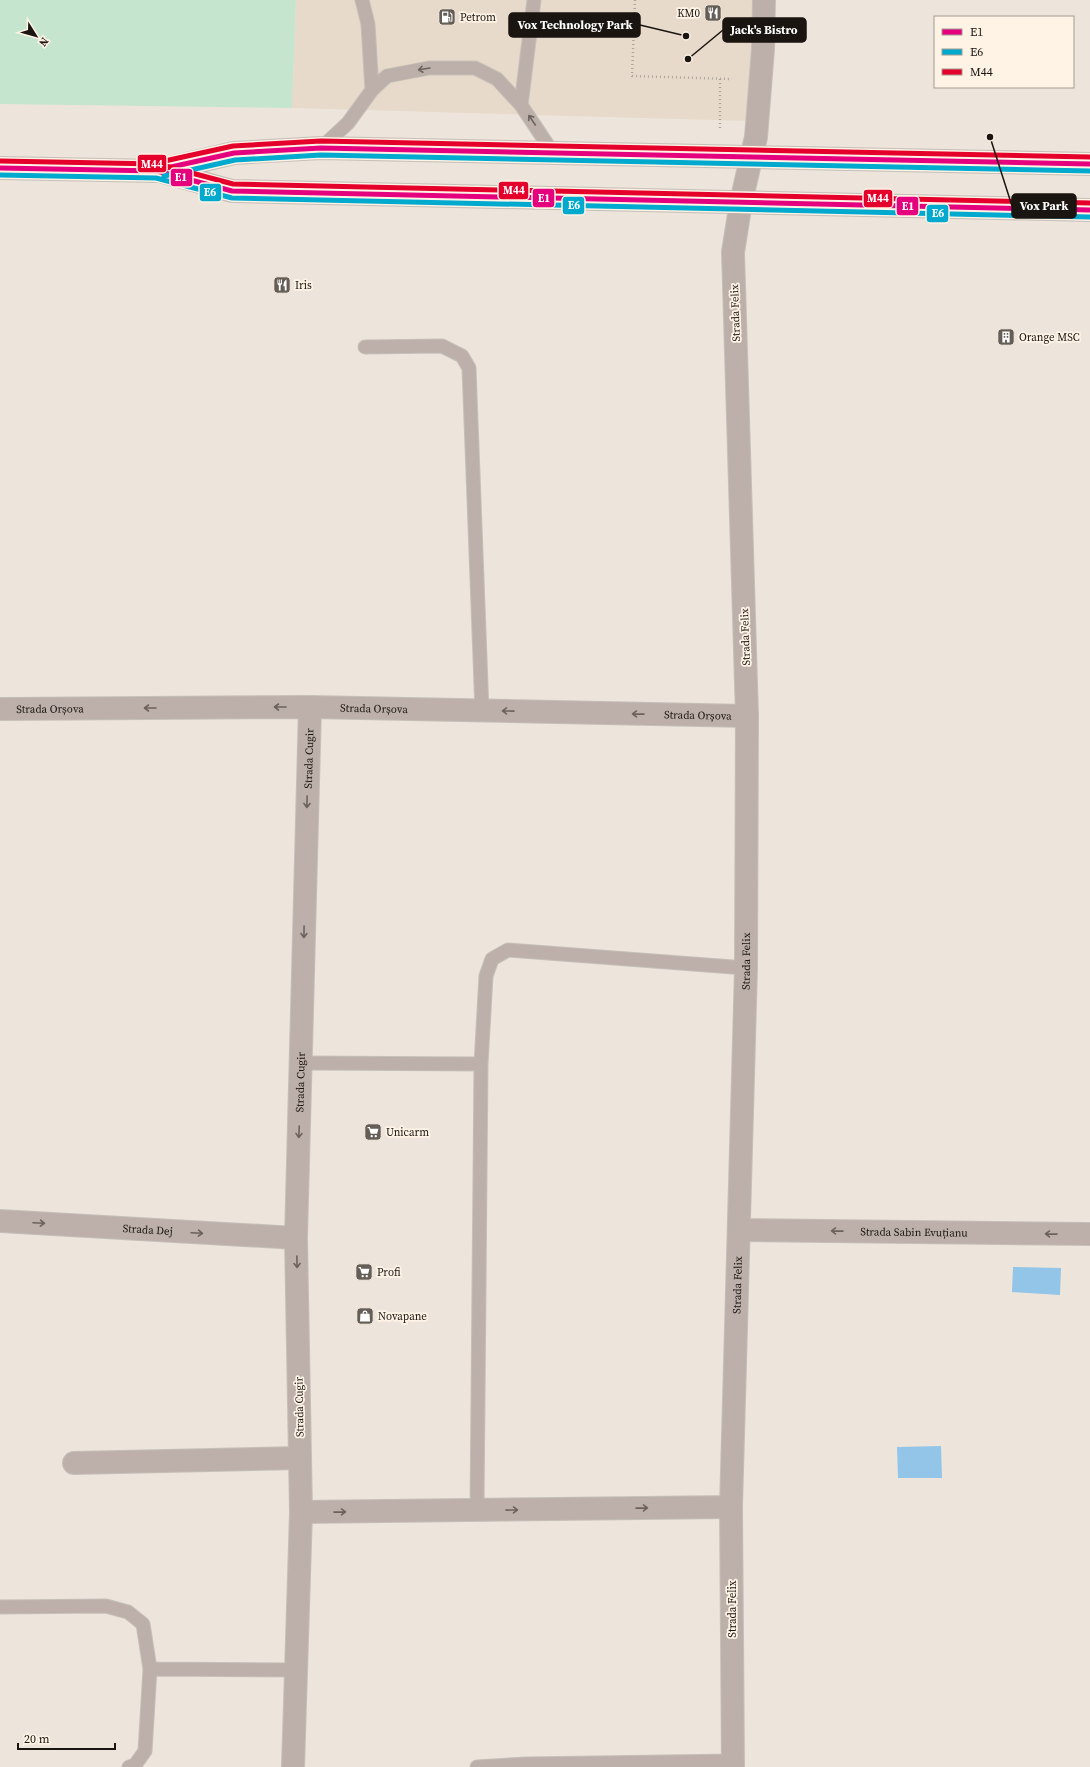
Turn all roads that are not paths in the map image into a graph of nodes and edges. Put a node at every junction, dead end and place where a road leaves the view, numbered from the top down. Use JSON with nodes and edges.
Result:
{"nodes":[{"id":1,"x":362,"y":0,"type":"edge"},
{"id":2,"x":534,"y":0,"type":"edge"},
{"id":3,"x":764,"y":0,"type":"edge"},
{"id":4,"x":372,"y":90,"type":"junction"},
{"id":5,"x":521,"y":105,"type":"junction"},
{"id":6,"x":321,"y":148,"type":"junction"},
{"id":7,"x":553,"y":153,"type":"junction"},
{"id":8,"x":750,"y":157,"type":"junction"},
{"id":9,"x":1090,"y":164,"type":"edge"},
{"id":10,"x":0,"y":168,"type":"edge"},
{"id":11,"x":157,"y":170,"type":"junction"},
{"id":12,"x":741,"y":202,"type":"junction"},
{"id":13,"x":1090,"y":210,"type":"edge"},
{"id":14,"x":365,"y":347,"type":"dead end"},
{"id":15,"x":310,"y":707,"type":"junction"},
{"id":16,"x":0,"y":709,"type":"edge"},
{"id":17,"x":482,"y":711,"type":"junction"},
{"id":18,"x":747,"y":716,"type":"junction"},
{"id":19,"x":746,"y":968,"type":"junction"},
{"id":20,"x":301,"y":1063,"type":"junction"},
{"id":21,"x":481,"y":1064,"type":"junction"},
{"id":22,"x":0,"y":1221,"type":"edge"},
{"id":23,"x":739,"y":1230,"type":"junction"},
{"id":24,"x":1090,"y":1234,"type":"edge"},
{"id":25,"x":296,"y":1238,"type":"junction"},
{"id":26,"x":300,"y":1458,"type":"junction"},
{"id":27,"x":74,"y":1463,"type":"dead end"},
{"id":28,"x":732,"y":1507,"type":"junction"},
{"id":29,"x":477,"y":1510,"type":"junction"},
{"id":30,"x":301,"y":1512,"type":"junction"},
{"id":31,"x":0,"y":1607,"type":"edge"},
{"id":32,"x":150,"y":1669,"type":"junction"},
{"id":33,"x":296,"y":1670,"type":"junction"},
{"id":34,"x":733,"y":1764,"type":"edge"},
{"id":35,"x":129,"y":1767,"type":"edge"},
{"id":36,"x":293,"y":1767,"type":"edge"},
{"id":37,"x":476,"y":1767,"type":"edge"}],
"edges":[{"from":1,"to":4,"type":"lane"},
{"from":2,"to":5,"type":"lane"},
{"from":3,"to":8,"type":"street","name":"Strada Felix"},
{"from":5,"to":4,"type":"lane","one_way":true},
{"from":4,"to":6,"type":"lane"},
{"from":7,"to":5,"type":"lane","one_way":true},
{"from":6,"to":7,"type":"main road"},
{"from":6,"to":11,"type":"main road"},
{"from":7,"to":8,"type":"main road"},
{"from":8,"to":9,"type":"main road"},
{"from":8,"to":12,"type":"street","name":"Strada Felix"},
{"from":10,"to":11,"type":"main road"},
{"from":11,"to":12,"type":"main road"},
{"from":12,"to":13,"type":"main road"},
{"from":12,"to":18,"type":"street","name":"Strada Felix"},
{"from":14,"to":17,"type":"lane"},
{"from":15,"to":16,"type":"street","name":"Strada Orșova","one_way":true},
{"from":15,"to":17,"type":"street","name":"Strada Orșova"},
{"from":15,"to":20,"type":"street","name":"Strada Cugir","one_way":true},
{"from":18,"to":17,"type":"street","name":"Strada Orșova","one_way":true},
{"from":18,"to":19,"type":"street","name":"Strada Felix"},
{"from":19,"to":21,"type":"lane"},
{"from":19,"to":23,"type":"street","name":"Strada Felix"},
{"from":20,"to":21,"type":"lane"},
{"from":20,"to":25,"type":"street","name":"Strada Cugir","one_way":true},
{"from":21,"to":29,"type":"lane"},
{"from":22,"to":25,"type":"street","name":"Strada Dej","one_way":true},
{"from":24,"to":23,"type":"street","name":"Strada Sabin Evuțianu","one_way":true},
{"from":23,"to":28,"type":"street","name":"Strada Felix"},
{"from":25,"to":26,"type":"street","name":"Strada Cugir","one_way":true},
{"from":26,"to":27,"type":"street"},
{"from":26,"to":30,"type":"street","name":"Strada Cugir"},
{"from":29,"to":28,"type":"street","one_way":true},
{"from":28,"to":34,"type":"street","name":"Strada Felix"},
{"from":30,"to":29,"type":"street","one_way":true},
{"from":30,"to":33,"type":"street","name":"Strada Cugir"},
{"from":31,"to":32,"type":"lane"},
{"from":32,"to":33,"type":"lane"},
{"from":32,"to":35,"type":"lane"},
{"from":33,"to":36,"type":"street","name":"Strada Cugir"},
{"from":34,"to":37,"type":"lane"}]}
